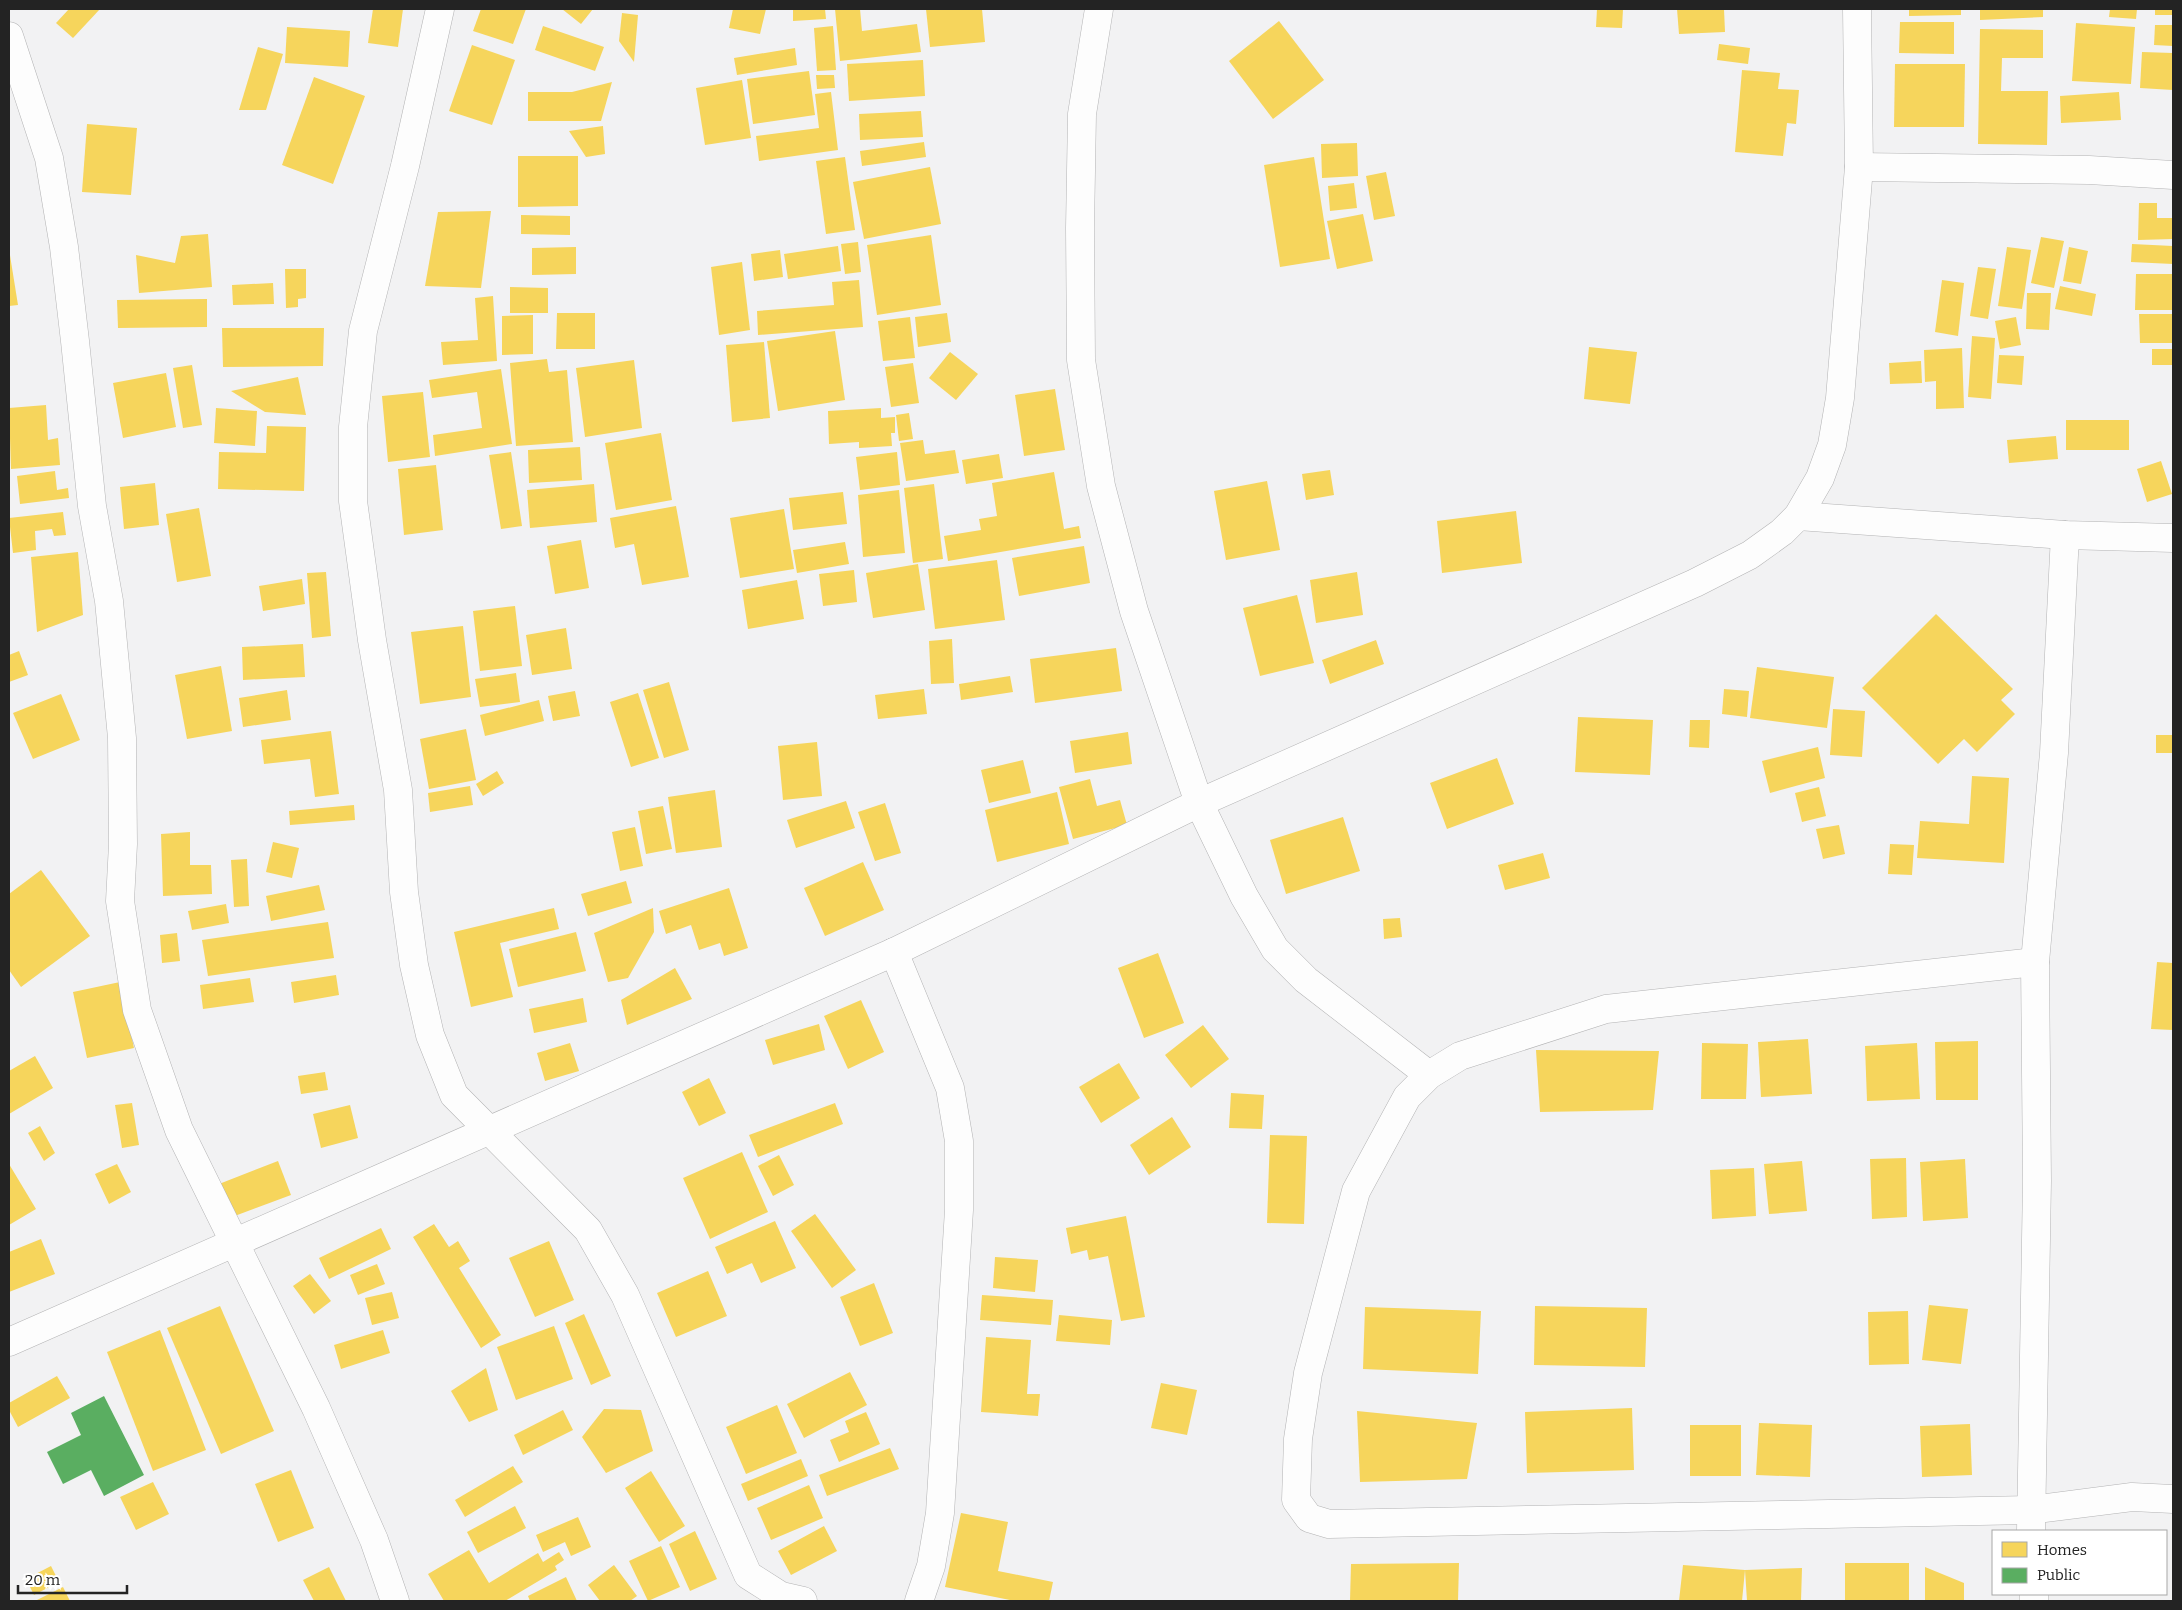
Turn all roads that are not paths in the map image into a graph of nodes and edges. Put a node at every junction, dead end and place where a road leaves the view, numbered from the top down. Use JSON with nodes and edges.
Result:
{"nodes":[{"id":1,"x":440,"y":9,"type":"edge"},
{"id":2,"x":1099,"y":9,"type":"edge"},
{"id":3,"x":1858,"y":9,"type":"edge"},
{"id":4,"x":9,"y":36,"type":"edge"},
{"id":5,"x":1859,"y":167,"type":"junction"},
{"id":6,"x":2173,"y":175,"type":"edge"},
{"id":7,"x":1798,"y":516,"type":"junction"},
{"id":8,"x":2065,"y":536,"type":"junction"},
{"id":9,"x":2173,"y":538,"type":"edge"},
{"id":10,"x":1199,"y":803,"type":"junction"},
{"id":11,"x":894,"y":952,"type":"junction"},
{"id":12,"x":2035,"y":962,"type":"junction"},
{"id":13,"x":1429,"y":1075,"type":"junction"},
{"id":14,"x":488,"y":1130,"type":"junction"},
{"id":15,"x":235,"y":1244,"type":"junction"},
{"id":16,"x":9,"y":1342,"type":"edge"},
{"id":17,"x":2173,"y":1499,"type":"edge"},
{"id":18,"x":2030,"y":1521,"type":"edge"},
{"id":19,"x":395,"y":1601,"type":"edge"},
{"id":20,"x":804,"y":1601,"type":"edge"},
{"id":21,"x":919,"y":1601,"type":"edge"}],
"edges":[{"from":1,"to":14,"type":"street"},
{"from":2,"to":10,"type":"street"},
{"from":3,"to":5,"type":"street"},
{"from":4,"to":15,"type":"street"},
{"from":5,"to":6,"type":"street"},
{"from":5,"to":7,"type":"street"},
{"from":7,"to":8,"type":"street"},
{"from":7,"to":10,"type":"street"},
{"from":8,"to":9,"type":"street"},
{"from":8,"to":12,"type":"street"},
{"from":10,"to":11,"type":"street"},
{"from":10,"to":13,"type":"street"},
{"from":11,"to":14,"type":"street"},
{"from":11,"to":21,"type":"street"},
{"from":12,"to":13,"type":"street"},
{"from":12,"to":18,"type":"street"},
{"from":13,"to":18,"type":"street"},
{"from":14,"to":15,"type":"street"},
{"from":14,"to":20,"type":"street"},
{"from":15,"to":16,"type":"street"},
{"from":15,"to":19,"type":"street"},
{"from":17,"to":18,"type":"street"}]}
